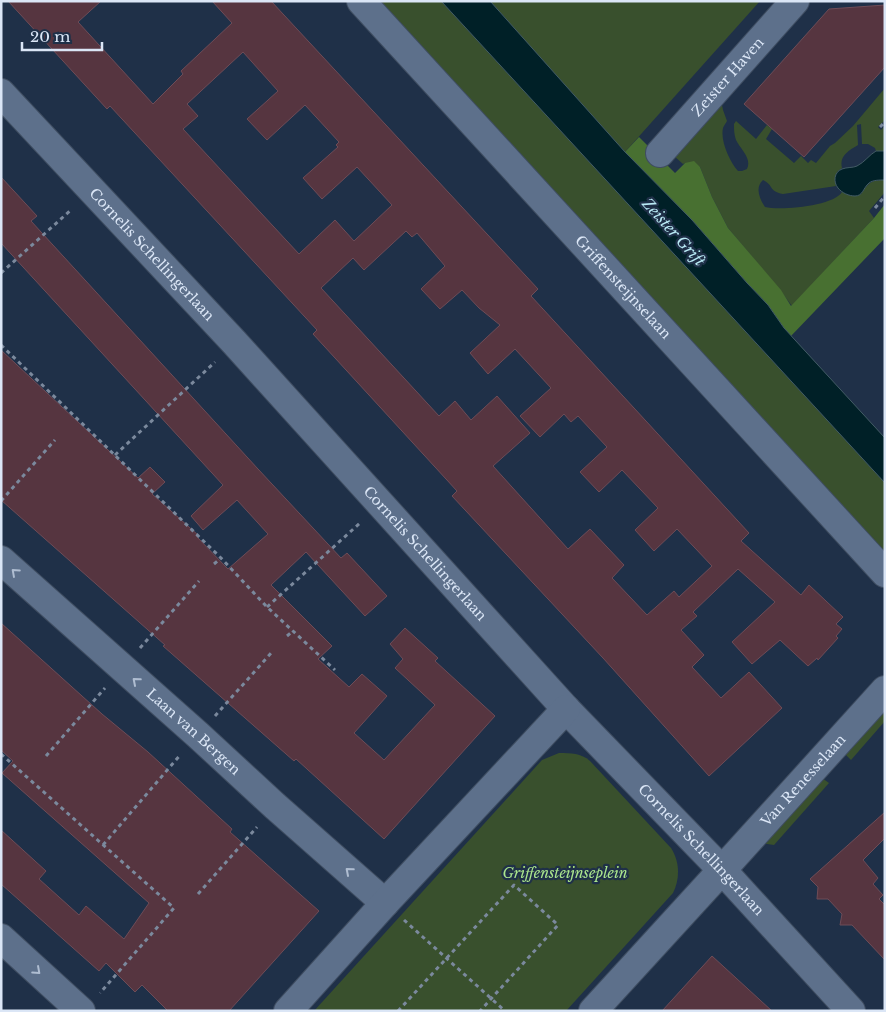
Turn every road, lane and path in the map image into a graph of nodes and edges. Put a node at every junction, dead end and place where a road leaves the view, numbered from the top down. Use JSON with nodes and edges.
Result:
{"nodes":[{"id":1,"x":361,"y":1,"type":"edge"},
{"id":2,"x":795,"y":1,"type":"edge"},
{"id":3,"x":1,"y":93,"type":"edge"},
{"id":4,"x":885,"y":122,"type":"edge"},
{"id":5,"x":880,"y":127,"type":"dead end"},
{"id":6,"x":660,"y":153,"type":"dead end"},
{"id":7,"x":93,"y":190,"type":"junction"},
{"id":8,"x":885,"y":196,"type":"edge"},
{"id":9,"x":875,"y":208,"type":"dead end"},
{"id":10,"x":1,"y":272,"type":"edge"},
{"id":11,"x":234,"y":342,"type":"junction"},
{"id":12,"x":2,"y":348,"type":"edge"},
{"id":13,"x":55,"y":440,"type":"dead end"},
{"id":14,"x":115,"y":455,"type":"junction"},
{"id":15,"x":1,"y":501,"type":"edge"},
{"id":16,"x":380,"y":503,"type":"junction"},
{"id":17,"x":222,"y":558,"type":"junction"},
{"id":18,"x":1,"y":560,"type":"edge"},
{"id":19,"x":214,"y":564,"type":"dead end"},
{"id":20,"x":885,"y":573,"type":"edge"},
{"id":21,"x":199,"y":581,"type":"dead end"},
{"id":22,"x":267,"y":607,"type":"junction"},
{"id":23,"x":293,"y":631,"type":"junction"},
{"id":24,"x":287,"y":636,"type":"dead end"},
{"id":25,"x":272,"y":652,"type":"dead end"},
{"id":26,"x":122,"y":668,"type":"junction"},
{"id":27,"x":335,"y":670,"type":"dead end"},
{"id":28,"x":885,"y":690,"type":"edge"},
{"id":29,"x":566,"y":709,"type":"junction"},
{"id":30,"x":198,"y":735,"type":"junction"},
{"id":31,"x":2,"y":754,"type":"edge"},
{"id":32,"x":46,"y":756,"type":"dead end"},
{"id":33,"x":275,"y":806,"type":"junction"},
{"id":34,"x":103,"y":845,"type":"junction"},
{"id":35,"x":722,"y":870,"type":"junction"},
{"id":36,"x":198,"y":894,"type":"dead end"},
{"id":37,"x":385,"y":904,"type":"junction"},
{"id":38,"x":1,"y":938,"type":"edge"},
{"id":39,"x":447,"y":958,"type":"junction"},
{"id":40,"x":491,"y":998,"type":"junction"},
{"id":41,"x":89,"y":1003,"type":"edge"},
{"id":42,"x":288,"y":1011,"type":"edge"},
{"id":43,"x":398,"y":1011,"type":"edge"},
{"id":44,"x":480,"y":1011,"type":"edge"},
{"id":45,"x":505,"y":1011,"type":"edge"},
{"id":46,"x":593,"y":1011,"type":"edge"},
{"id":47,"x":851,"y":1011,"type":"edge"}],
"edges":[{"from":1,"to":20,"type":"street","name":"Griffensteijnselaan"},
{"from":2,"to":6,"type":"street","name":"Zeister Haven"},
{"from":3,"to":7,"type":"street","name":"Cornelis Schellingerlaan"},
{"from":4,"to":5,"type":"path"},
{"from":7,"to":10,"type":"path"},
{"from":7,"to":11,"type":"street","name":"Cornelis Schellingerlaan"},
{"from":8,"to":9,"type":"path"},
{"from":11,"to":14,"type":"path"},
{"from":11,"to":16,"type":"street","name":"Cornelis Schellingerlaan"},
{"from":12,"to":14,"type":"path"},
{"from":13,"to":15,"type":"path"},
{"from":14,"to":17,"type":"path"},
{"from":16,"to":22,"type":"path"},
{"from":16,"to":29,"type":"street","name":"Cornelis Schellingerlaan"},
{"from":17,"to":19,"type":"path"},
{"from":17,"to":22,"type":"path"},
{"from":26,"to":18,"type":"street","name":"Laan van Bergen","one_way":true},
{"from":21,"to":26,"type":"path"},
{"from":22,"to":23,"type":"path"},
{"from":23,"to":24,"type":"path"},
{"from":23,"to":27,"type":"path"},
{"from":25,"to":30,"type":"path"},
{"from":30,"to":26,"type":"street","name":"Laan van Bergen","one_way":true},
{"from":26,"to":32,"type":"path"},
{"from":28,"to":35,"type":"street","name":"Van Renesselaan"},
{"from":29,"to":35,"type":"street","name":"Cornelis Schellingerlaan"},
{"from":29,"to":37,"type":"street"},
{"from":30,"to":33,"type":"street","name":"Laan van Bergen"},
{"from":30,"to":34,"type":"path"},
{"from":31,"to":34,"type":"path"},
{"from":33,"to":36,"type":"path"},
{"from":37,"to":33,"type":"street","name":"Laan van Bergen","one_way":true},
{"from":34,"to":41,"type":"path"},
{"from":35,"to":46,"type":"street"},
{"from":35,"to":47,"type":"street","name":"Cornelis Schellingerlaan"},
{"from":37,"to":39,"type":"path"},
{"from":37,"to":42,"type":"street"},
{"from":38,"to":41,"type":"street","one_way":true},
{"from":39,"to":40,"type":"path"},
{"from":39,"to":40,"type":"path"},
{"from":39,"to":43,"type":"path"},
{"from":40,"to":44,"type":"path"},
{"from":40,"to":45,"type":"path"}]}
